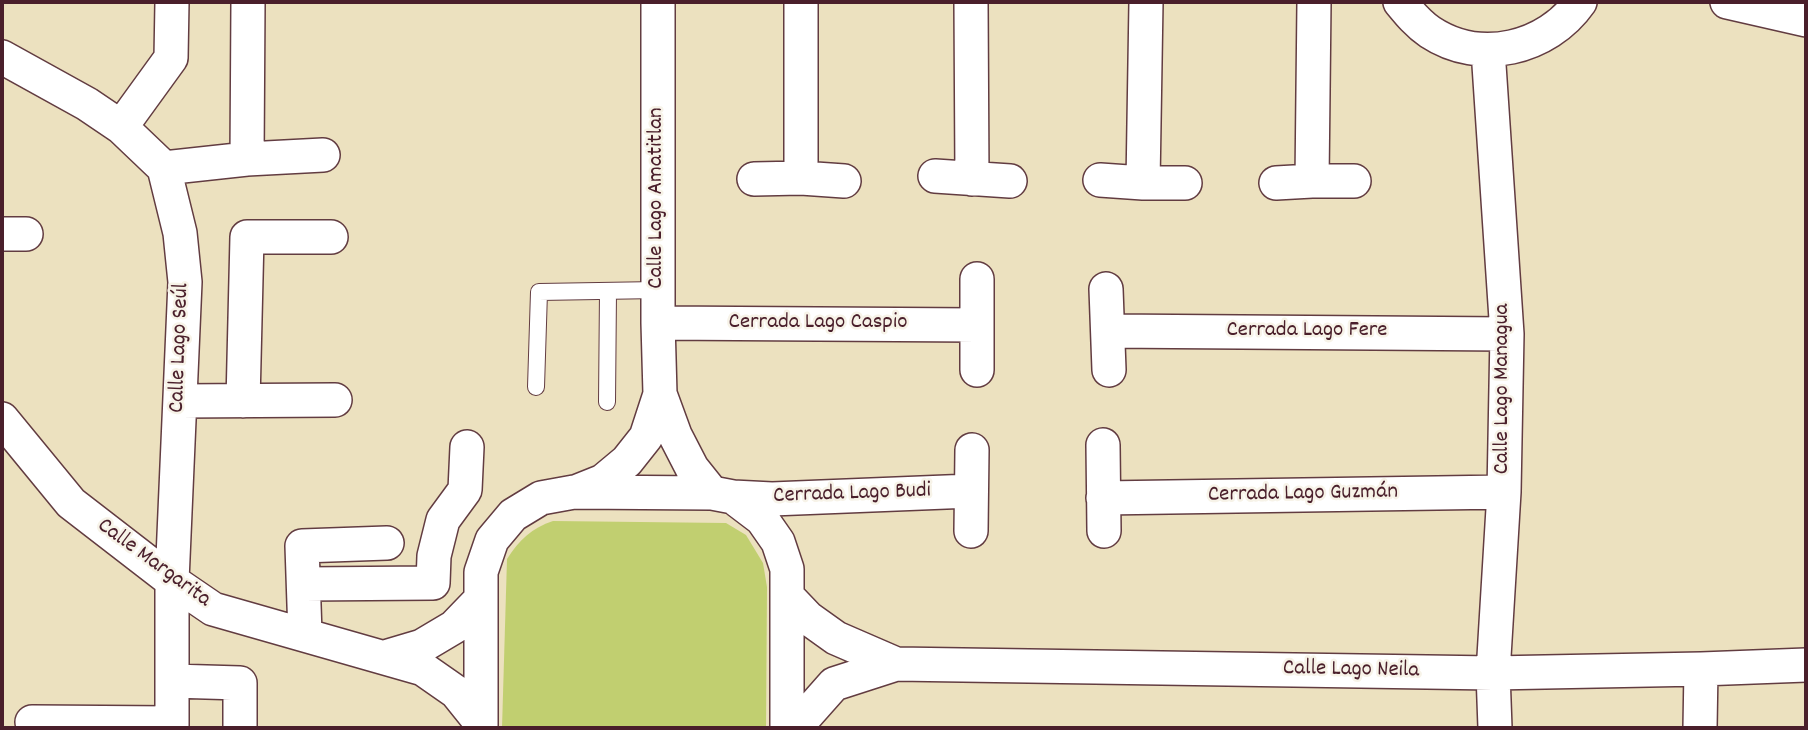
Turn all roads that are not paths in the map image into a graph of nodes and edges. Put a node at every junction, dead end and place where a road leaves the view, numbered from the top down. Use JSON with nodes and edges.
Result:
{"nodes":[{"id":1,"x":172,"y":2,"type":"edge"},
{"id":2,"x":248,"y":2,"type":"edge"},
{"id":3,"x":658,"y":2,"type":"edge"},
{"id":4,"x":801,"y":2,"type":"edge"},
{"id":5,"x":971,"y":2,"type":"edge"},
{"id":6,"x":1146,"y":2,"type":"edge"},
{"id":7,"x":1314,"y":2,"type":"edge"},
{"id":8,"x":1400,"y":2,"type":"edge"},
{"id":9,"x":1580,"y":2,"type":"edge"},
{"id":10,"x":1727,"y":2,"type":"edge"},
{"id":11,"x":1806,"y":20,"type":"edge"},
{"id":12,"x":1488,"y":50,"type":"junction"},
{"id":13,"x":2,"y":57,"type":"edge"},
{"id":14,"x":121,"y":127,"type":"junction"},
{"id":15,"x":323,"y":155,"type":"dead end"},
{"id":16,"x":247,"y":159,"type":"junction"},
{"id":17,"x":164,"y":168,"type":"junction"},
{"id":18,"x":935,"y":176,"type":"dead end"},
{"id":19,"x":801,"y":177,"type":"junction"},
{"id":20,"x":754,"y":179,"type":"dead end"},
{"id":21,"x":972,"y":179,"type":"junction"},
{"id":22,"x":1100,"y":180,"type":"dead end"},
{"id":23,"x":844,"y":181,"type":"dead end"},
{"id":24,"x":1010,"y":181,"type":"dead end"},
{"id":25,"x":1312,"y":181,"type":"junction"},
{"id":26,"x":1354,"y":181,"type":"dead end"},
{"id":27,"x":1143,"y":183,"type":"junction"},
{"id":28,"x":1185,"y":183,"type":"dead end"},
{"id":29,"x":1276,"y":183,"type":"dead end"},
{"id":30,"x":331,"y":237,"type":"dead end"},
{"id":31,"x":977,"y":279,"type":"dead end"},
{"id":32,"x":1106,"y":289,"type":"dead end"},
{"id":33,"x":658,"y":290,"type":"junction"},
{"id":34,"x":608,"y":292,"type":"junction"},
{"id":35,"x":658,"y":323,"type":"junction"},
{"id":36,"x":977,"y":325,"type":"junction"},
{"id":37,"x":1108,"y":331,"type":"junction"},
{"id":38,"x":1507,"y":334,"type":"junction"},
{"id":39,"x":977,"y":370,"type":"dead end"},
{"id":40,"x":1109,"y":370,"type":"dead end"},
{"id":41,"x":536,"y":387,"type":"dead end"},
{"id":42,"x":660,"y":394,"type":"junction"},
{"id":43,"x":335,"y":400,"type":"dead end"},
{"id":44,"x":180,"y":401,"type":"junction"},
{"id":45,"x":243,"y":401,"type":"junction"},
{"id":46,"x":607,"y":402,"type":"dead end"},
{"id":47,"x":2,"y":419,"type":"edge"},
{"id":48,"x":1103,"y":445,"type":"dead end"},
{"id":49,"x":467,"y":447,"type":"dead end"},
{"id":50,"x":972,"y":450,"type":"dead end"},
{"id":51,"x":971,"y":491,"type":"junction"},
{"id":52,"x":574,"y":492,"type":"junction"},
{"id":53,"x":1504,"y":492,"type":"junction"},
{"id":54,"x":723,"y":495,"type":"junction"},
{"id":55,"x":1103,"y":498,"type":"junction"},
{"id":56,"x":971,"y":531,"type":"dead end"},
{"id":57,"x":1104,"y":531,"type":"dead end"},
{"id":58,"x":387,"y":543,"type":"dead end"},
{"id":59,"x":172,"y":582,"type":"junction"},
{"id":60,"x":303,"y":584,"type":"junction"},
{"id":61,"x":787,"y":596,"type":"junction"},
{"id":62,"x":481,"y":599,"type":"junction"},
{"id":63,"x":305,"y":634,"type":"junction"},
{"id":64,"x":385,"y":657,"type":"junction"},
{"id":65,"x":896,"y":664,"type":"junction"},
{"id":66,"x":1806,"y":665,"type":"edge"},
{"id":67,"x":1700,"y":670,"type":"junction"},
{"id":68,"x":1493,"y":673,"type":"junction"},
{"id":69,"x":172,"y":681,"type":"junction"},
{"id":70,"x":32,"y":722,"type":"dead end"},
{"id":71,"x":119,"y":725,"type":"edge"},
{"id":72,"x":172,"y":725,"type":"edge"},
{"id":73,"x":481,"y":726,"type":"edge"},
{"id":74,"x":240,"y":728,"type":"edge"},
{"id":75,"x":787,"y":728,"type":"edge"},
{"id":76,"x":795,"y":728,"type":"edge"},
{"id":77,"x":1495,"y":728,"type":"edge"},
{"id":78,"x":1700,"y":728,"type":"edge"}],
"edges":[{"from":1,"to":14,"type":"street"},
{"from":2,"to":16,"type":"street"},
{"from":3,"to":33,"type":"street","name":"Calle Lago Amatitlan"},
{"from":4,"to":19,"type":"street"},
{"from":5,"to":21,"type":"street"},
{"from":6,"to":27,"type":"street"},
{"from":7,"to":25,"type":"street"},
{"from":8,"to":12,"type":"street"},
{"from":9,"to":12,"type":"street"},
{"from":10,"to":11,"type":"street"},
{"from":12,"to":38,"type":"street","name":"Calle Lago Managua"},
{"from":13,"to":14,"type":"street"},
{"from":14,"to":17,"type":"street"},
{"from":15,"to":16,"type":"street"},
{"from":16,"to":17,"type":"street"},
{"from":17,"to":44,"type":"street","name":"Calle Lago Seúl"},
{"from":18,"to":21,"type":"street"},
{"from":19,"to":20,"type":"street"},
{"from":19,"to":23,"type":"street"},
{"from":21,"to":24,"type":"street"},
{"from":22,"to":27,"type":"street"},
{"from":25,"to":26,"type":"street"},
{"from":25,"to":29,"type":"street"},
{"from":27,"to":28,"type":"street"},
{"from":30,"to":45,"type":"street"},
{"from":31,"to":36,"type":"street"},
{"from":32,"to":37,"type":"street"},
{"from":33,"to":34,"type":"lane"},
{"from":33,"to":35,"type":"street","name":"Calle Lago Amatitlan"},
{"from":34,"to":41,"type":"lane"},
{"from":34,"to":46,"type":"lane"},
{"from":35,"to":36,"type":"street","name":"Cerrada Lago Caspio"},
{"from":35,"to":42,"type":"street","name":"Calle Lago Amatitlan"},
{"from":36,"to":39,"type":"street"},
{"from":37,"to":38,"type":"street","name":"Cerrada Lago Fere"},
{"from":37,"to":40,"type":"street"},
{"from":38,"to":53,"type":"street","name":"Calle Lago Managua"},
{"from":42,"to":52,"type":"street"},
{"from":42,"to":54,"type":"street"},
{"from":43,"to":45,"type":"street"},
{"from":44,"to":45,"type":"street"},
{"from":44,"to":59,"type":"street","name":"Calle Lago Seúl"},
{"from":47,"to":59,"type":"street","name":"Calle Margarita"},
{"from":48,"to":55,"type":"street"},
{"from":49,"to":60,"type":"street"},
{"from":50,"to":51,"type":"street"},
{"from":51,"to":54,"type":"street","name":"Cerrada Lago Budi"},
{"from":51,"to":56,"type":"street"},
{"from":52,"to":54,"type":"street"},
{"from":52,"to":62,"type":"street"},
{"from":53,"to":55,"type":"street","name":"Cerrada Lago Guzmán"},
{"from":53,"to":68,"type":"street","name":"Calle Lago Managua"},
{"from":54,"to":61,"type":"street"},
{"from":55,"to":57,"type":"street"},
{"from":58,"to":60,"type":"street"},
{"from":59,"to":63,"type":"street","name":"Calle Margarita"},
{"from":59,"to":69,"type":"street","name":"Calle Lago Seúl"},
{"from":60,"to":63,"type":"street"},
{"from":61,"to":65,"type":"street"},
{"from":61,"to":75,"type":"street"},
{"from":62,"to":64,"type":"street"},
{"from":62,"to":73,"type":"street"},
{"from":63,"to":64,"type":"street","name":"Calle Margarita"},
{"from":64,"to":73,"type":"street","name":"Calle Margarita"},
{"from":65,"to":68,"type":"street","name":"Calle Lago Neila"},
{"from":65,"to":76,"type":"street"},
{"from":66,"to":67,"type":"street","name":"Calle Lago Neila"},
{"from":67,"to":68,"type":"street","name":"Calle Lago Neila"},
{"from":67,"to":78,"type":"street"},
{"from":68,"to":77,"type":"street","name":"Calle Lago Managua"},
{"from":69,"to":72,"type":"street","name":"Calle Lago Seúl"},
{"from":69,"to":74,"type":"street"},
{"from":70,"to":71,"type":"street"},
{"from":71,"to":72,"type":"street"}]}
